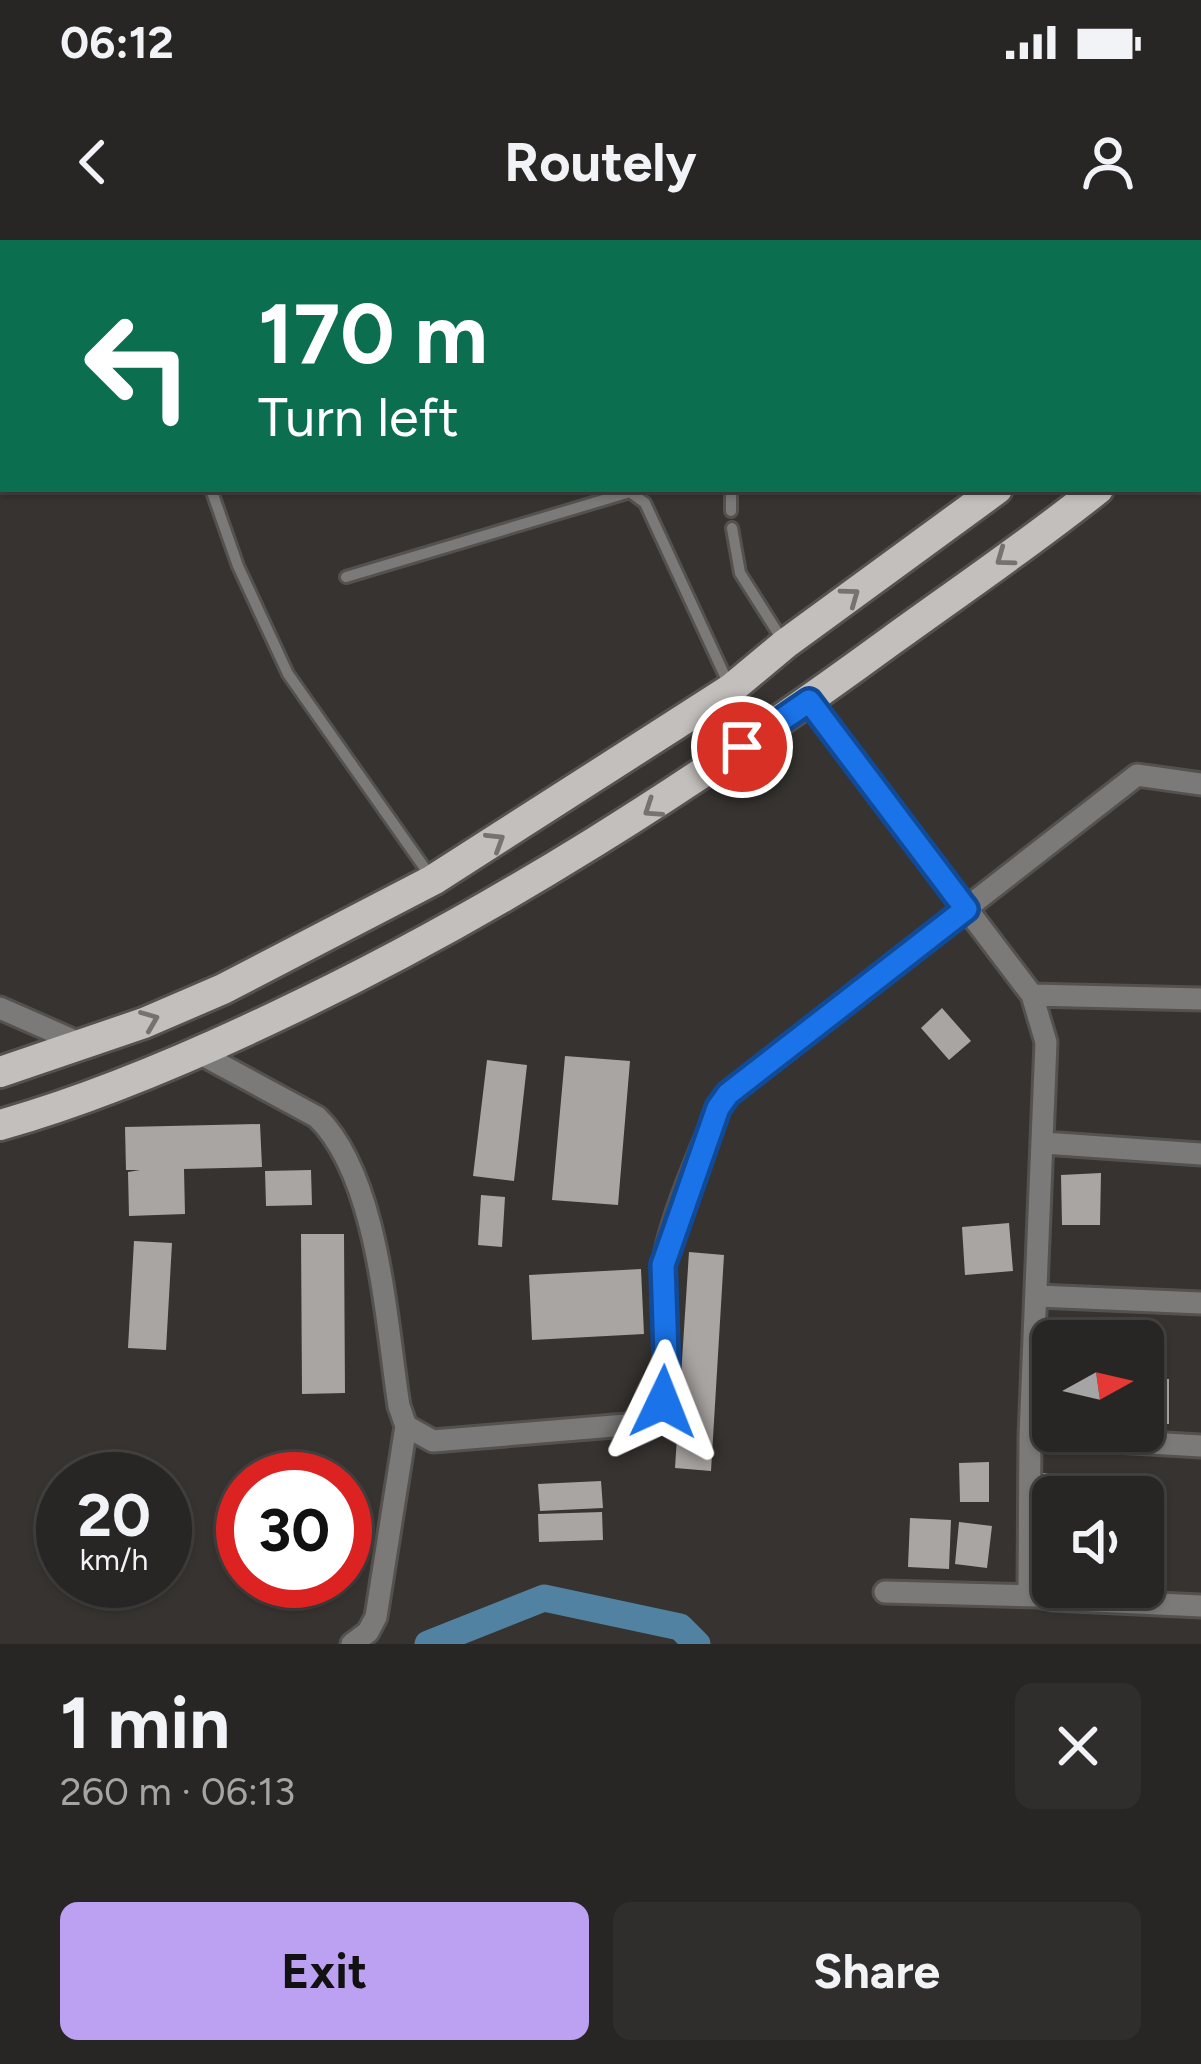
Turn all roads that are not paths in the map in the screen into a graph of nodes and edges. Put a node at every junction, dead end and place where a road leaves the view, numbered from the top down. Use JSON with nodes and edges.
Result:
{"nodes":[{"id":1,"x":212,"y":492,"type":"edge"},
{"id":2,"x":730,"y":492,"type":"edge"},
{"id":3,"x":993,"y":492,"type":"edge"},
{"id":4,"x":1094,"y":492,"type":"edge"},
{"id":5,"x":731,"y":511,"type":"dead end"},
{"id":6,"x":732,"y":528,"type":"dead end"},
{"id":7,"x":346,"y":577,"type":"dead end"},
{"id":8,"x":785,"y":644,"type":"junction"},
{"id":9,"x":731,"y":689,"type":"junction"},
{"id":10,"x":809,"y":701,"type":"junction"},
{"id":11,"x":1201,"y":784,"type":"edge"},
{"id":12,"x":434,"y":880,"type":"junction"},
{"id":13,"x":966,"y":909,"type":"junction"},
{"id":14,"x":1032,"y":995,"type":"junction"},
{"id":15,"x":1201,"y":1000,"type":"edge"},
{"id":16,"x":0,"y":1008,"type":"edge"},
{"id":17,"x":84,"y":1045,"type":"junction"},
{"id":18,"x":200,"y":1053,"type":"junction"},
{"id":19,"x":0,"y":1072,"type":"edge"},
{"id":20,"x":0,"y":1125,"type":"edge"},
{"id":21,"x":1044,"y":1143,"type":"junction"},
{"id":22,"x":1201,"y":1154,"type":"edge"},
{"id":23,"x":1038,"y":1296,"type":"junction"},
{"id":24,"x":1201,"y":1303,"type":"edge"},
{"id":25,"x":406,"y":1426,"type":"junction"},
{"id":26,"x":1030,"y":1436,"type":"junction"},
{"id":27,"x":1201,"y":1447,"type":"edge"},
{"id":28,"x":1032,"y":1590,"type":"edge"},
{"id":29,"x":885,"y":1592,"type":"dead end"},
{"id":30,"x":1032,"y":1597,"type":"edge"},
{"id":31,"x":1164,"y":1604,"type":"edge"},
{"id":32,"x":1201,"y":1606,"type":"edge"},
{"id":33,"x":352,"y":1644,"type":"edge"}],
"edges":[{"from":1,"to":12,"type":"lane"},
{"from":2,"to":5,"type":"lane"},
{"from":8,"to":3,"type":"main road","one_way":true},
{"from":4,"to":10,"type":"main road","one_way":true},
{"from":6,"to":8,"type":"lane"},
{"from":7,"to":9,"type":"lane"},
{"from":8,"to":9,"type":"main road"},
{"from":12,"to":9,"type":"main road","one_way":true},
{"from":10,"to":13,"type":"street"},
{"from":10,"to":18,"type":"main road","one_way":true},
{"from":11,"to":13,"type":"street"},
{"from":17,"to":12,"type":"main road","one_way":true},
{"from":13,"to":14,"type":"street"},
{"from":13,"to":25,"type":"street"},
{"from":14,"to":15,"type":"street"},
{"from":14,"to":21,"type":"street"},
{"from":16,"to":17,"type":"street"},
{"from":17,"to":19,"type":"main road"},
{"from":18,"to":20,"type":"main road"},
{"from":18,"to":25,"type":"street"},
{"from":21,"to":22,"type":"street"},
{"from":21,"to":23,"type":"street"},
{"from":23,"to":24,"type":"street"},
{"from":23,"to":26,"type":"street"},
{"from":25,"to":33,"type":"street"},
{"from":26,"to":27,"type":"street"},
{"from":26,"to":28,"type":"street"},
{"from":29,"to":30,"type":"street"},
{"from":31,"to":32,"type":"street"}]}
